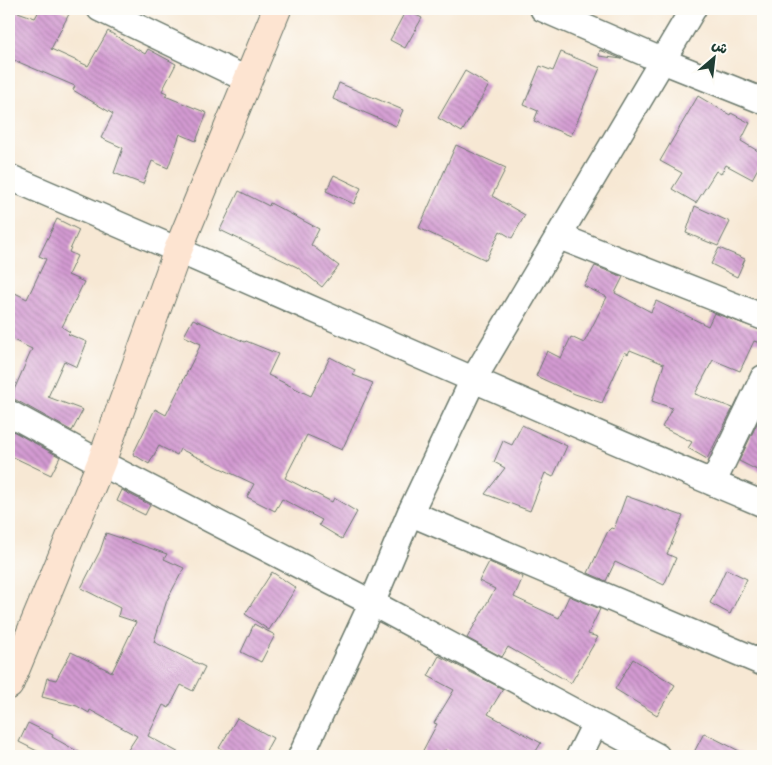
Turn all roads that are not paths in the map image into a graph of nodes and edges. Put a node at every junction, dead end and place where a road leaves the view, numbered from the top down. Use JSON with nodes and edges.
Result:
{"nodes":[{"id":1,"x":100,"y":9,"type":"edge"},
{"id":2,"x":277,"y":9,"type":"edge"},
{"id":3,"x":544,"y":9,"type":"edge"},
{"id":4,"x":693,"y":9,"type":"edge"},
{"id":5,"x":663,"y":61,"type":"junction"},
{"id":6,"x":248,"y":80,"type":"junction"},
{"id":7,"x":763,"y":101,"type":"edge"},
{"id":8,"x":9,"y":177,"type":"edge"},
{"id":9,"x":558,"y":236,"type":"junction"},
{"id":10,"x":178,"y":250,"type":"junction"},
{"id":11,"x":763,"y":317,"type":"edge"},
{"id":12,"x":763,"y":378,"type":"edge"},
{"id":13,"x":473,"y":380,"type":"junction"},
{"id":14,"x":9,"y":412,"type":"edge"},
{"id":15,"x":101,"y":463,"type":"junction"},
{"id":16,"x":713,"y":483,"type":"junction"},
{"id":17,"x":763,"y":504,"type":"edge"},
{"id":18,"x":410,"y":513,"type":"junction"},
{"id":19,"x":372,"y":603,"type":"junction"},
{"id":20,"x":763,"y":663,"type":"edge"},
{"id":21,"x":9,"y":685,"type":"edge"},
{"id":22,"x":595,"y":724,"type":"junction"},
{"id":23,"x":303,"y":755,"type":"edge"},
{"id":24,"x":579,"y":756,"type":"edge"},
{"id":25,"x":657,"y":756,"type":"edge"}],
"edges":[{"from":1,"to":6,"type":"street"},
{"from":2,"to":6,"type":"main road"},
{"from":3,"to":5,"type":"street"},
{"from":4,"to":5,"type":"street"},
{"from":5,"to":7,"type":"street"},
{"from":5,"to":9,"type":"street"},
{"from":6,"to":10,"type":"main road"},
{"from":8,"to":10,"type":"street"},
{"from":9,"to":11,"type":"street"},
{"from":9,"to":13,"type":"street"},
{"from":10,"to":13,"type":"street"},
{"from":10,"to":15,"type":"main road"},
{"from":12,"to":16,"type":"street"},
{"from":13,"to":16,"type":"street"},
{"from":13,"to":18,"type":"street"},
{"from":14,"to":15,"type":"street"},
{"from":15,"to":19,"type":"street"},
{"from":15,"to":21,"type":"main road"},
{"from":16,"to":17,"type":"street"},
{"from":18,"to":19,"type":"street"},
{"from":18,"to":20,"type":"street"},
{"from":19,"to":22,"type":"street"},
{"from":19,"to":23,"type":"street"},
{"from":22,"to":24,"type":"street"},
{"from":22,"to":25,"type":"street"}]}
